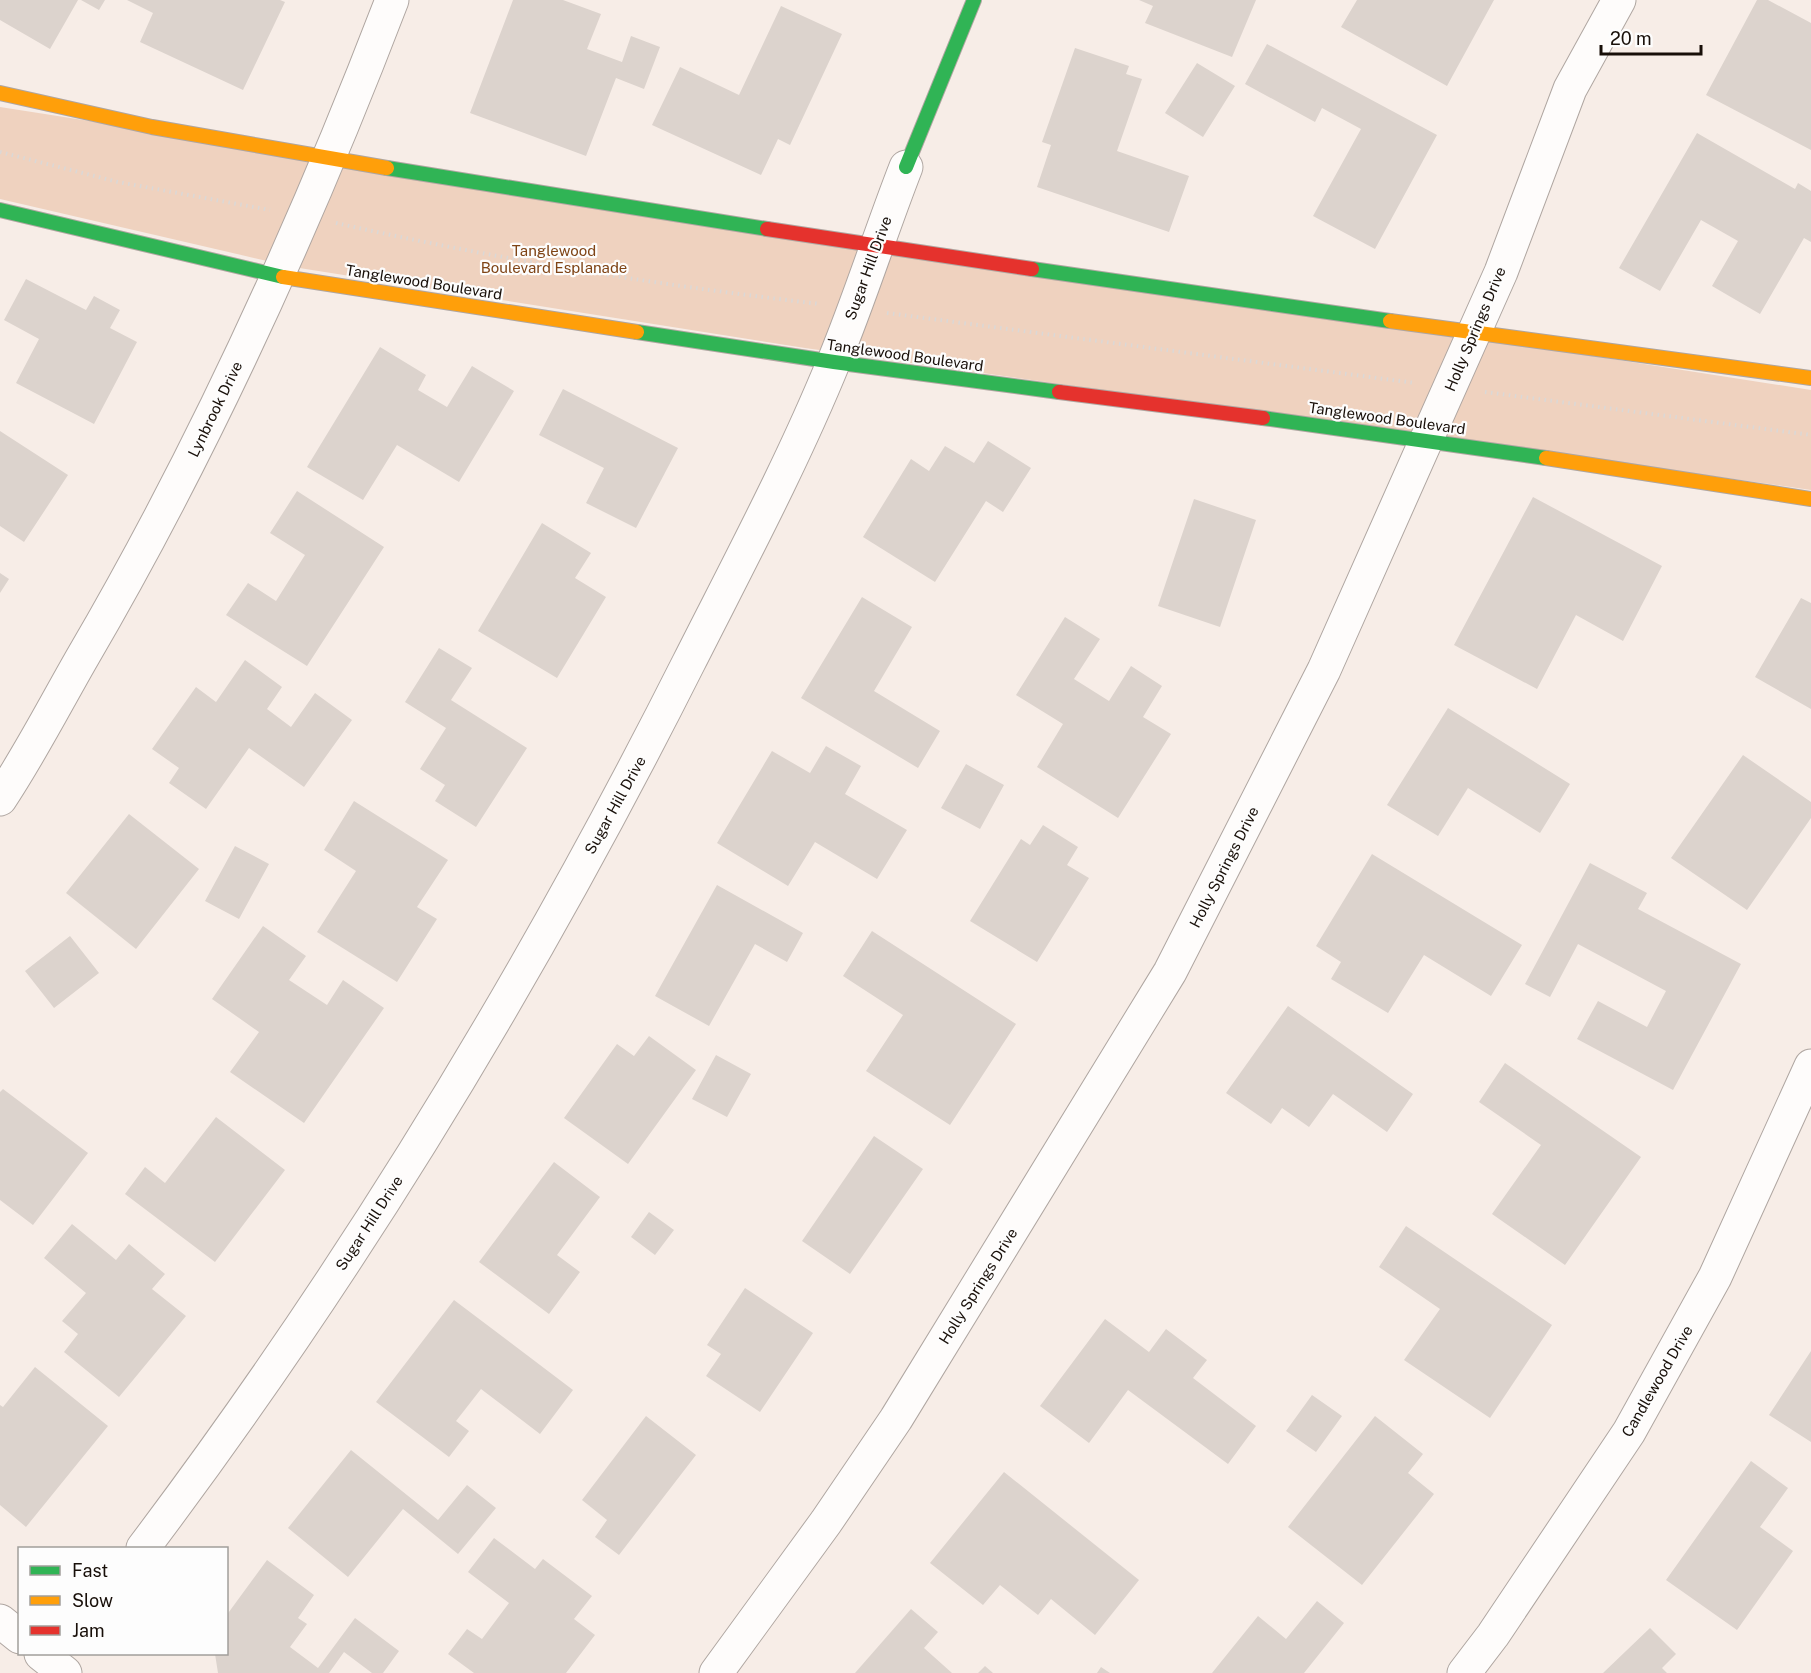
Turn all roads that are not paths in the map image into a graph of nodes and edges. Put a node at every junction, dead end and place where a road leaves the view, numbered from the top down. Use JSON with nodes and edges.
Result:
{"nodes":[{"id":1,"x":392,"y":0,"type":"edge"},
{"id":2,"x":974,"y":0,"type":"edge"},
{"id":3,"x":1619,"y":0,"type":"edge"},
{"id":4,"x":0,"y":93,"type":"edge"},
{"id":5,"x":329,"y":159,"type":"junction"},
{"id":6,"x":906,"y":167,"type":"joint"},
{"id":7,"x":0,"y":210,"type":"edge"},
{"id":8,"x":876,"y":246,"type":"junction"},
{"id":9,"x":278,"y":276,"type":"junction"},
{"id":10,"x":1474,"y":333,"type":"junction"},
{"id":11,"x":834,"y":362,"type":"junction"},
{"id":12,"x":1811,"y":378,"type":"edge"},
{"id":13,"x":1427,"y":440,"type":"junction"},
{"id":14,"x":1811,"y":499,"type":"edge"},
{"id":15,"x":0,"y":799,"type":"edge"},
{"id":16,"x":1811,"y":1066,"type":"edge"},
{"id":17,"x":144,"y":1547,"type":"edge"},
{"id":18,"x":0,"y":1621,"type":"edge"},
{"id":19,"x":18,"y":1634,"type":"edge"},
{"id":20,"x":717,"y":1673,"type":"edge"},
{"id":21,"x":1464,"y":1673,"type":"edge"}],
"edges":[{"from":1,"to":5,"type":"street","name":"Lynbrook Drive"},
{"from":2,"to":6,"type":"street","name":"Sugar Hill Drive"},
{"from":3,"to":10,"type":"street","name":"Holly Springs Drive"},
{"from":4,"to":5,"type":"street"},
{"from":5,"to":8,"type":"street"},
{"from":5,"to":9,"type":"street","name":"Lynbrook Drive"},
{"from":6,"to":8,"type":"street","name":"Sugar Hill Drive"},
{"from":7,"to":9,"type":"street","name":"Tanglewood Boulevard"},
{"from":8,"to":10,"type":"street"},
{"from":8,"to":11,"type":"street","name":"Sugar Hill Drive"},
{"from":9,"to":11,"type":"street","name":"Tanglewood Boulevard"},
{"from":9,"to":15,"type":"street","name":"Lynbrook Drive"},
{"from":10,"to":12,"type":"street"},
{"from":10,"to":13,"type":"street","name":"Holly Springs Drive"},
{"from":11,"to":13,"type":"street","name":"Tanglewood Boulevard"},
{"from":11,"to":17,"type":"street","name":"Sugar Hill Drive"},
{"from":13,"to":14,"type":"street","name":"Tanglewood Boulevard"},
{"from":13,"to":20,"type":"street","name":"Holly Springs Drive"},
{"from":16,"to":21,"type":"street","name":"Candlewood Drive"},
{"from":18,"to":19,"type":"street"}]}
